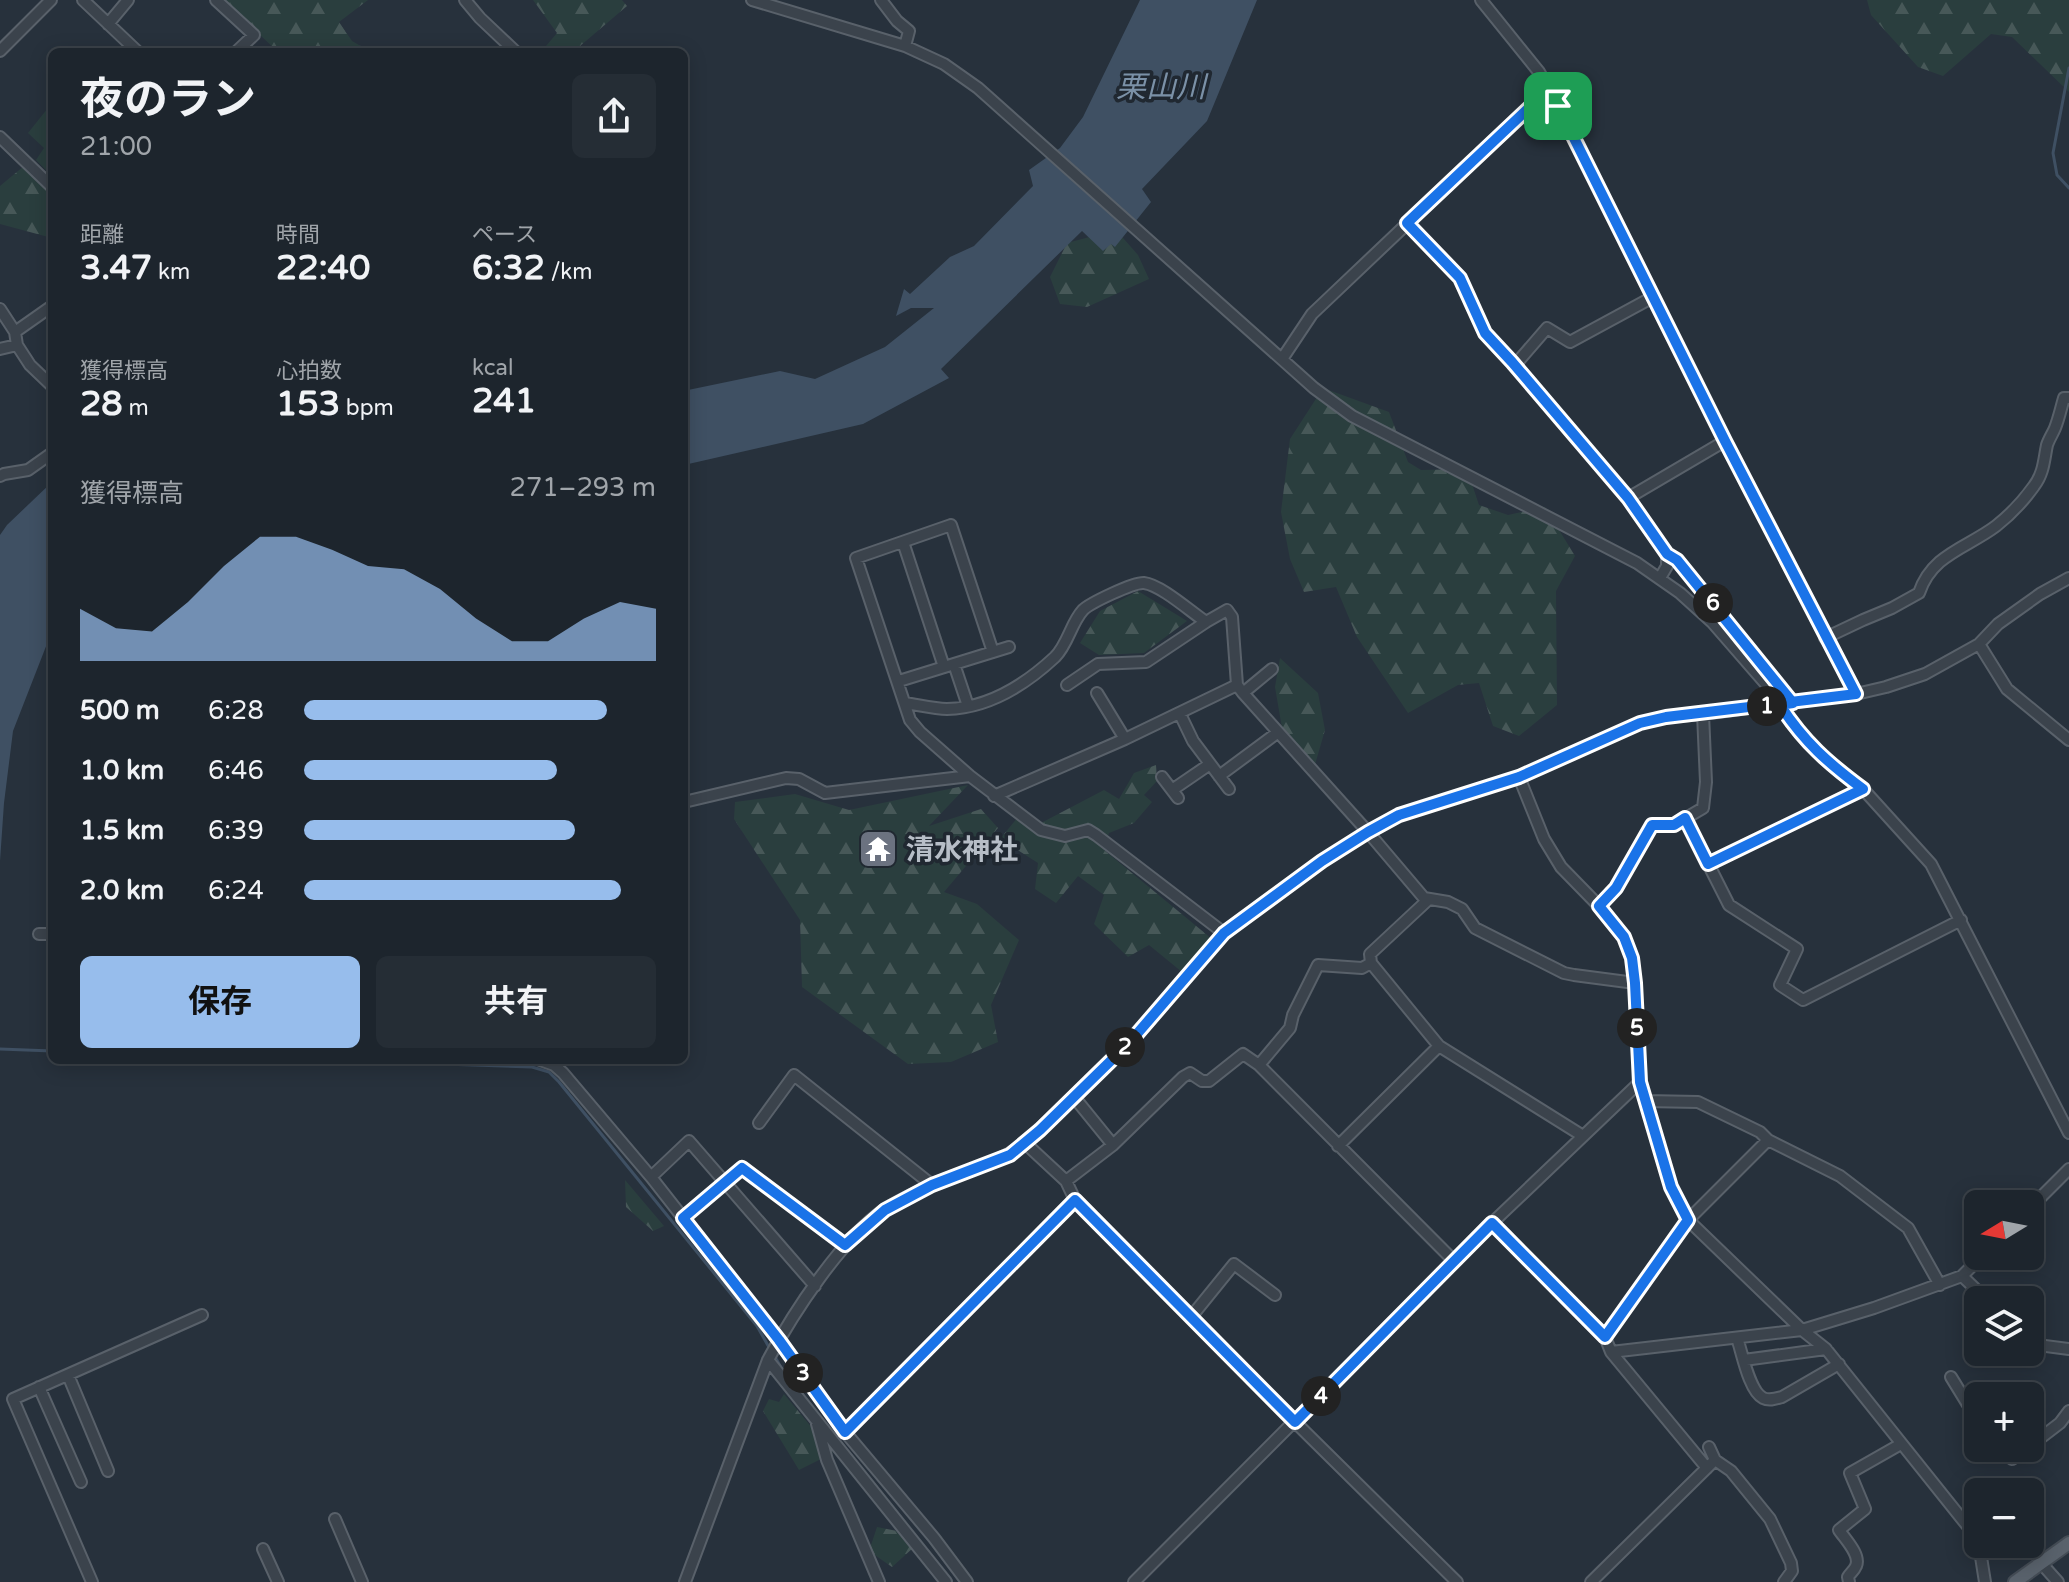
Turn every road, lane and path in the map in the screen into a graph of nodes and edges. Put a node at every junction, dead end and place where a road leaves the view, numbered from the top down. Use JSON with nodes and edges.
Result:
{"nodes":[{"id":1,"x":51,"y":0,"type":"edge"},
{"id":2,"x":83,"y":0,"type":"edge"},
{"id":3,"x":128,"y":0,"type":"edge"},
{"id":4,"x":216,"y":0,"type":"edge"},
{"id":5,"x":465,"y":0,"type":"edge"},
{"id":6,"x":752,"y":0,"type":"edge"},
{"id":7,"x":881,"y":0,"type":"edge"},
{"id":8,"x":1481,"y":0,"type":"edge"},
{"id":9,"x":108,"y":24,"type":"junction"},
{"id":10,"x":905,"y":46,"type":"junction"},
{"id":11,"x":134,"y":48,"type":"edge"},
{"id":12,"x":240,"y":48,"type":"edge"},
{"id":13,"x":510,"y":48,"type":"edge"},
{"id":14,"x":0,"y":51,"type":"edge"},
{"id":15,"x":1549,"y":89,"type":"junction"},
{"id":16,"x":0,"y":137,"type":"edge"},
{"id":17,"x":48,"y":183,"type":"edge"},
{"id":18,"x":1407,"y":223,"type":"junction"},
{"id":19,"x":1653,"y":297,"type":"junction"},
{"id":20,"x":0,"y":309,"type":"edge"},
{"id":21,"x":48,"y":309,"type":"edge"},
{"id":22,"x":15,"y":332,"type":"junction"},
{"id":23,"x":17,"y":345,"type":"junction"},
{"id":24,"x":0,"y":349,"type":"edge"},
{"id":25,"x":1282,"y":359,"type":"junction"},
{"id":26,"x":1515,"y":365,"type":"junction"},
{"id":27,"x":48,"y":382,"type":"edge"},
{"id":28,"x":2069,"y":398,"type":"edge"},
{"id":29,"x":1725,"y":441,"type":"junction"},
{"id":30,"x":48,"y":456,"type":"edge"},
{"id":31,"x":0,"y":476,"type":"edge"},
{"id":32,"x":1628,"y":498,"type":"junction"},
{"id":33,"x":903,"y":542,"type":"junction"},
{"id":34,"x":1667,"y":554,"type":"junction"},
{"id":35,"x":1660,"y":578,"type":"junction"},
{"id":36,"x":2069,"y":578,"type":"edge"},
{"id":37,"x":1206,"y":622,"type":"junction"},
{"id":38,"x":1825,"y":638,"type":"junction"},
{"id":39,"x":1979,"y":644,"type":"junction"},
{"id":40,"x":1009,"y":647,"type":"dead end"},
{"id":41,"x":993,"y":652,"type":"junction"},
{"id":42,"x":949,"y":666,"type":"junction"},
{"id":43,"x":1272,"y":669,"type":"dead end"},
{"id":44,"x":899,"y":681,"type":"junction"},
{"id":45,"x":1067,"y":685,"type":"dead end"},
{"id":46,"x":1240,"y":689,"type":"junction"},
{"id":47,"x":1097,"y":693,"type":"dead end"},
{"id":48,"x":1856,"y":694,"type":"junction"},
{"id":49,"x":905,"y":703,"type":"junction"},
{"id":50,"x":1793,"y":703,"type":"junction"},
{"id":51,"x":1780,"y":705,"type":"junction"},
{"id":52,"x":968,"y":706,"type":"junction"},
{"id":53,"x":1180,"y":714,"type":"junction"},
{"id":54,"x":1703,"y":714,"type":"junction"},
{"id":55,"x":1277,"y":733,"type":"junction"},
{"id":56,"x":1125,"y":739,"type":"junction"},
{"id":57,"x":2069,"y":740,"type":"edge"},
{"id":58,"x":1210,"y":764,"type":"junction"},
{"id":59,"x":970,"y":776,"type":"junction"},
{"id":60,"x":1219,"y":776,"type":"junction"},
{"id":61,"x":1162,"y":777,"type":"dead end"},
{"id":62,"x":1519,"y":777,"type":"junction"},
{"id":63,"x":1229,"y":789,"type":"dead end"},
{"id":64,"x":1863,"y":789,"type":"junction"},
{"id":65,"x":994,"y":796,"type":"junction"},
{"id":66,"x":688,"y":801,"type":"edge"},
{"id":67,"x":1685,"y":818,"type":"junction"},
{"id":68,"x":1368,"y":832,"type":"junction"},
{"id":69,"x":1708,"y":864,"type":"junction"},
{"id":70,"x":1429,"y":899,"type":"junction"},
{"id":71,"x":1599,"y":906,"type":"junction"},
{"id":72,"x":1961,"y":920,"type":"junction"},
{"id":73,"x":1224,"y":933,"type":"junction"},
{"id":74,"x":39,"y":934,"type":"dead end"},
{"id":75,"x":48,"y":934,"type":"edge"},
{"id":76,"x":1371,"y":963,"type":"junction"},
{"id":77,"x":1635,"y":983,"type":"junction"},
{"id":78,"x":1439,"y":1046,"type":"junction"},
{"id":79,"x":551,"y":1064,"type":"edge"},
{"id":80,"x":1259,"y":1065,"type":"junction"},
{"id":81,"x":1640,"y":1082,"type":"junction"},
{"id":82,"x":1074,"y":1097,"type":"junction"},
{"id":83,"x":1645,"y":1101,"type":"junction"},
{"id":84,"x":759,"y":1123,"type":"dead end"},
{"id":85,"x":2069,"y":1133,"type":"edge"},
{"id":86,"x":1583,"y":1136,"type":"junction"},
{"id":87,"x":1768,"y":1140,"type":"junction"},
{"id":88,"x":1025,"y":1143,"type":"junction"},
{"id":89,"x":1113,"y":1145,"type":"junction"},
{"id":90,"x":1338,"y":1146,"type":"junction"},
{"id":91,"x":2069,"y":1169,"type":"edge"},
{"id":92,"x":651,"y":1177,"type":"junction"},
{"id":93,"x":1066,"y":1181,"type":"junction"},
{"id":94,"x":724,"y":1183,"type":"junction"},
{"id":95,"x":932,"y":1185,"type":"junction"},
{"id":96,"x":2044,"y":1194,"type":"edge"},
{"id":97,"x":1075,"y":1200,"type":"junction"},
{"id":98,"x":683,"y":1218,"type":"junction"},
{"id":99,"x":1688,"y":1220,"type":"junction"},
{"id":100,"x":1492,"y":1223,"type":"junction"},
{"id":101,"x":845,"y":1245,"type":"junction"},
{"id":102,"x":1454,"y":1261,"type":"junction"},
{"id":103,"x":1968,"y":1270,"type":"edge"},
{"id":104,"x":1962,"y":1276,"type":"junction"},
{"id":105,"x":1940,"y":1285,"type":"junction"},
{"id":106,"x":815,"y":1286,"type":"junction"},
{"id":107,"x":1972,"y":1286,"type":"edge"},
{"id":108,"x":1275,"y":1295,"type":"dead end"},
{"id":109,"x":202,"y":1315,"type":"dead end"},
{"id":110,"x":1191,"y":1317,"type":"junction"},
{"id":111,"x":1802,"y":1330,"type":"junction"},
{"id":112,"x":1605,"y":1337,"type":"junction"},
{"id":113,"x":1737,"y":1338,"type":"junction"},
{"id":114,"x":779,"y":1340,"type":"junction"},
{"id":115,"x":2044,"y":1346,"type":"edge"},
{"id":116,"x":1826,"y":1349,"type":"junction"},
{"id":117,"x":2069,"y":1349,"type":"edge"},
{"id":118,"x":1611,"y":1352,"type":"junction"},
{"id":119,"x":768,"y":1360,"type":"junction"},
{"id":120,"x":1744,"y":1360,"type":"junction"},
{"id":121,"x":1839,"y":1364,"type":"junction"},
{"id":122,"x":68,"y":1375,"type":"junction"},
{"id":123,"x":1951,"y":1377,"type":"dead end"},
{"id":124,"x":39,"y":1387,"type":"junction"},
{"id":125,"x":1964,"y":1398,"type":"edge"},
{"id":126,"x":2069,"y":1411,"type":"edge"},
{"id":127,"x":816,"y":1419,"type":"junction"},
{"id":128,"x":1295,"y":1422,"type":"junction"},
{"id":129,"x":2065,"y":1427,"type":"edge"},
{"id":130,"x":845,"y":1432,"type":"junction"},
{"id":131,"x":2044,"y":1438,"type":"edge"},
{"id":132,"x":1901,"y":1444,"type":"junction"},
{"id":133,"x":1709,"y":1447,"type":"dead end"},
{"id":134,"x":1711,"y":1464,"type":"junction"},
{"id":135,"x":108,"y":1471,"type":"dead end"},
{"id":136,"x":81,"y":1482,"type":"dead end"},
{"id":137,"x":335,"y":1519,"type":"dead end"},
{"id":138,"x":2069,"y":1543,"type":"edge"},
{"id":139,"x":263,"y":1549,"type":"dead end"},
{"id":140,"x":2041,"y":1563,"type":"junction"},
{"id":141,"x":688,"y":1579,"type":"edge"},
{"id":142,"x":92,"y":1582,"type":"edge"},
{"id":143,"x":278,"y":1582,"type":"edge"},
{"id":144,"x":362,"y":1582,"type":"edge"},
{"id":145,"x":879,"y":1582,"type":"edge"},
{"id":146,"x":946,"y":1582,"type":"edge"},
{"id":147,"x":967,"y":1582,"type":"edge"},
{"id":148,"x":1134,"y":1582,"type":"edge"},
{"id":149,"x":1457,"y":1582,"type":"edge"},
{"id":150,"x":1591,"y":1582,"type":"edge"},
{"id":151,"x":1784,"y":1582,"type":"edge"},
{"id":152,"x":1849,"y":1582,"type":"edge"},
{"id":153,"x":1985,"y":1582,"type":"edge"},
{"id":154,"x":2015,"y":1582,"type":"edge"},
{"id":155,"x":2058,"y":1582,"type":"edge"}],
"edges":[{"from":1,"to":14,"type":"street"},
{"from":2,"to":9,"type":"street"},
{"from":3,"to":9,"type":"street"},
{"from":4,"to":12,"type":"street"},
{"from":5,"to":13,"type":"street"},
{"from":6,"to":10,"type":"street"},
{"from":7,"to":10,"type":"street"},
{"from":8,"to":15,"type":"street"},
{"from":9,"to":11,"type":"street"},
{"from":10,"to":25,"type":"street"},
{"from":15,"to":18,"type":"street"},
{"from":15,"to":19,"type":"street"},
{"from":16,"to":17,"type":"street"},
{"from":18,"to":25,"type":"street"},
{"from":18,"to":26,"type":"street"},
{"from":19,"to":26,"type":"street"},
{"from":19,"to":29,"type":"street"},
{"from":20,"to":22,"type":"street"},
{"from":21,"to":22,"type":"street"},
{"from":22,"to":23,"type":"street"},
{"from":23,"to":24,"type":"street"},
{"from":23,"to":27,"type":"street"},
{"from":25,"to":35,"type":"street"},
{"from":26,"to":32,"type":"street"},
{"from":28,"to":38,"type":"street"},
{"from":29,"to":32,"type":"street"},
{"from":29,"to":38,"type":"street"},
{"from":30,"to":31,"type":"street"},
{"from":32,"to":34,"type":"street"},
{"from":33,"to":41,"type":"street"},
{"from":33,"to":42,"type":"street"},
{"from":33,"to":44,"type":"street"},
{"from":34,"to":35,"type":"street"},
{"from":34,"to":50,"type":"street"},
{"from":35,"to":51,"type":"street"},
{"from":36,"to":39,"type":"street"},
{"from":37,"to":45,"type":"street"},
{"from":37,"to":46,"type":"street"},
{"from":37,"to":52,"type":"street"},
{"from":38,"to":48,"type":"street"},
{"from":39,"to":48,"type":"street"},
{"from":39,"to":57,"type":"street"},
{"from":40,"to":41,"type":"street"},
{"from":41,"to":42,"type":"street"},
{"from":42,"to":44,"type":"street"},
{"from":42,"to":52,"type":"street"},
{"from":43,"to":46,"type":"street"},
{"from":44,"to":49,"type":"street"},
{"from":46,"to":53,"type":"street"},
{"from":46,"to":55,"type":"street"},
{"from":47,"to":56,"type":"street"},
{"from":48,"to":50,"type":"street"},
{"from":49,"to":52,"type":"street"},
{"from":49,"to":59,"type":"street"},
{"from":50,"to":51,"type":"street"},
{"from":51,"to":54,"type":"street"},
{"from":51,"to":64,"type":"street"},
{"from":53,"to":56,"type":"street"},
{"from":53,"to":58,"type":"street"},
{"from":54,"to":62,"type":"street"},
{"from":54,"to":67,"type":"street"},
{"from":55,"to":60,"type":"street"},
{"from":55,"to":68,"type":"street"},
{"from":56,"to":65,"type":"street"},
{"from":58,"to":60,"type":"street"},
{"from":58,"to":61,"type":"street"},
{"from":59,"to":65,"type":"street"},
{"from":59,"to":66,"type":"street"},
{"from":60,"to":63,"type":"street"},
{"from":62,"to":68,"type":"street"},
{"from":62,"to":71,"type":"street"},
{"from":64,"to":69,"type":"street"},
{"from":64,"to":72,"type":"street"},
{"from":65,"to":73,"type":"street"},
{"from":67,"to":69,"type":"street"},
{"from":67,"to":71,"type":"street"},
{"from":68,"to":70,"type":"street"},
{"from":68,"to":73,"type":"street"},
{"from":69,"to":72,"type":"street"},
{"from":70,"to":76,"type":"street"},
{"from":70,"to":77,"type":"street"},
{"from":71,"to":77,"type":"street"},
{"from":72,"to":85,"type":"street"},
{"from":73,"to":82,"type":"street"},
{"from":74,"to":75,"type":"street"},
{"from":76,"to":78,"type":"street"},
{"from":76,"to":80,"type":"street"},
{"from":77,"to":81,"type":"street"},
{"from":78,"to":86,"type":"street"},
{"from":78,"to":90,"type":"street"},
{"from":79,"to":92,"type":"street"},
{"from":80,"to":89,"type":"street"},
{"from":80,"to":90,"type":"street"},
{"from":81,"to":83,"type":"street"},
{"from":81,"to":86,"type":"street"},
{"from":82,"to":88,"type":"street"},
{"from":82,"to":89,"type":"street"},
{"from":83,"to":87,"type":"street"},
{"from":83,"to":99,"type":"street"},
{"from":84,"to":95,"type":"street"},
{"from":86,"to":100,"type":"street"},
{"from":87,"to":99,"type":"street"},
{"from":87,"to":105,"type":"street"},
{"from":88,"to":93,"type":"street"},
{"from":88,"to":95,"type":"street"},
{"from":89,"to":93,"type":"street"},
{"from":90,"to":102,"type":"street"},
{"from":91,"to":96,"type":"street"},
{"from":92,"to":94,"type":"street"},
{"from":92,"to":98,"type":"street"},
{"from":93,"to":97,"type":"street"},
{"from":94,"to":98,"type":"street"},
{"from":94,"to":101,"type":"street"},
{"from":94,"to":106,"type":"street"},
{"from":95,"to":101,"type":"street"},
{"from":97,"to":110,"type":"street"},
{"from":97,"to":130,"type":"street"},
{"from":98,"to":114,"type":"street"},
{"from":99,"to":111,"type":"street"},
{"from":99,"to":112,"type":"street"},
{"from":100,"to":102,"type":"street"},
{"from":100,"to":112,"type":"street"},
{"from":101,"to":106,"type":"street"},
{"from":102,"to":128,"type":"street"},
{"from":103,"to":104,"type":"street"},
{"from":104,"to":105,"type":"street"},
{"from":104,"to":107,"type":"street"},
{"from":105,"to":111,"type":"street"},
{"from":106,"to":114,"type":"street"},
{"from":108,"to":110,"type":"street"},
{"from":109,"to":122,"type":"street"},
{"from":110,"to":128,"type":"street"},
{"from":111,"to":113,"type":"street"},
{"from":111,"to":116,"type":"street"},
{"from":112,"to":118,"type":"street"},
{"from":113,"to":118,"type":"street"},
{"from":113,"to":120,"type":"street"},
{"from":114,"to":119,"type":"street"},
{"from":114,"to":130,"type":"street"},
{"from":115,"to":117,"type":"street"},
{"from":116,"to":120,"type":"street"},
{"from":116,"to":121,"type":"street"},
{"from":118,"to":134,"type":"street"},
{"from":119,"to":127,"type":"street"},
{"from":119,"to":141,"type":"street"},
{"from":120,"to":121,"type":"street"},
{"from":121,"to":132,"type":"street"},
{"from":122,"to":124,"type":"street"},
{"from":122,"to":135,"type":"street"},
{"from":123,"to":125,"type":"street"},
{"from":124,"to":136,"type":"street"},
{"from":124,"to":142,"type":"street"},
{"from":126,"to":129,"type":"street"},
{"from":127,"to":145,"type":"street"},
{"from":127,"to":146,"type":"street"},
{"from":128,"to":148,"type":"street"},
{"from":128,"to":149,"type":"street"},
{"from":129,"to":131,"type":"street"},
{"from":130,"to":147,"type":"street"},
{"from":132,"to":152,"type":"street"},
{"from":132,"to":153,"type":"street"},
{"from":133,"to":134,"type":"street"},
{"from":134,"to":150,"type":"street"},
{"from":134,"to":151,"type":"street"},
{"from":137,"to":144,"type":"street"},
{"from":138,"to":140,"type":"main road"},
{"from":139,"to":143,"type":"street"},
{"from":140,"to":154,"type":"main road"},
{"from":140,"to":155,"type":"street"}]}
